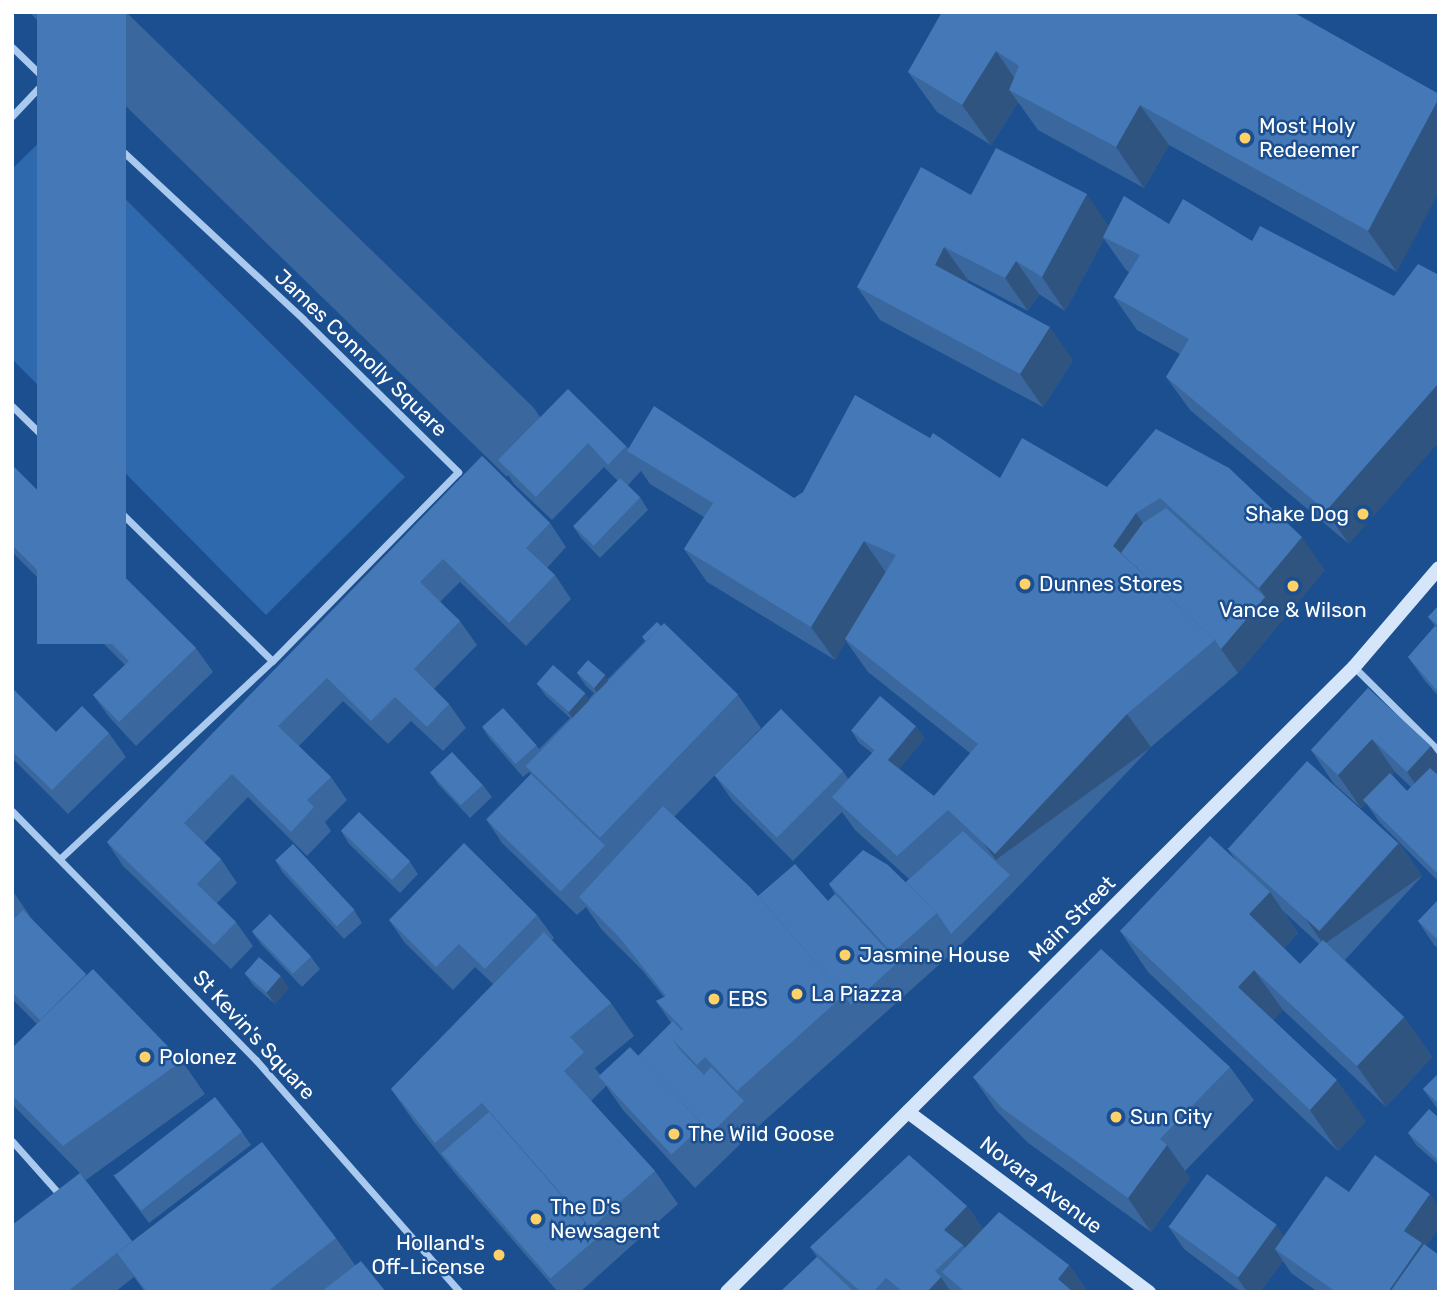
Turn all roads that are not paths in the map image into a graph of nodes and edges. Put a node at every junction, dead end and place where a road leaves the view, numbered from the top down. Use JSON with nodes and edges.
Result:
{"nodes":[{"id":1,"x":12,"y":47,"type":"edge"},
{"id":2,"x":46,"y":80,"type":"junction"},
{"id":3,"x":12,"y":116,"type":"edge"},
{"id":4,"x":12,"y":406,"type":"edge"},
{"id":5,"x":1439,"y":568,"type":"edge"},
{"id":6,"x":272,"y":661,"type":"junction"},
{"id":7,"x":1354,"y":667,"type":"junction"},
{"id":8,"x":1439,"y":751,"type":"edge"},
{"id":9,"x":12,"y":811,"type":"edge"},
{"id":10,"x":60,"y":859,"type":"junction"},
{"id":11,"x":908,"y":1112,"type":"junction"},
{"id":12,"x":12,"y":1141,"type":"edge"},
{"id":13,"x":69,"y":1204,"type":"edge"},
{"id":14,"x":460,"y":1292,"type":"edge"},
{"id":15,"x":727,"y":1292,"type":"edge"},
{"id":16,"x":1149,"y":1292,"type":"edge"}],
"edges":[{"from":1,"to":2,"type":"street","name":"James Connolly Square"},
{"from":2,"to":3,"type":"street"},
{"from":2,"to":6,"type":"street","name":"James Connolly Square"},
{"from":4,"to":6,"type":"street"},
{"from":5,"to":7,"type":"main road","name":"Main Street"},
{"from":6,"to":10,"type":"street","name":"James Connolly Square"},
{"from":7,"to":8,"type":"street"},
{"from":7,"to":11,"type":"main road","name":"Main Street"},
{"from":9,"to":10,"type":"street","name":"St Kevin's Square"},
{"from":10,"to":14,"type":"street","name":"St Kevin's Square"},
{"from":11,"to":15,"type":"main road","name":"Main Street"},
{"from":11,"to":16,"type":"main road","name":"Novara Avenue"},
{"from":12,"to":13,"type":"street"}]}
